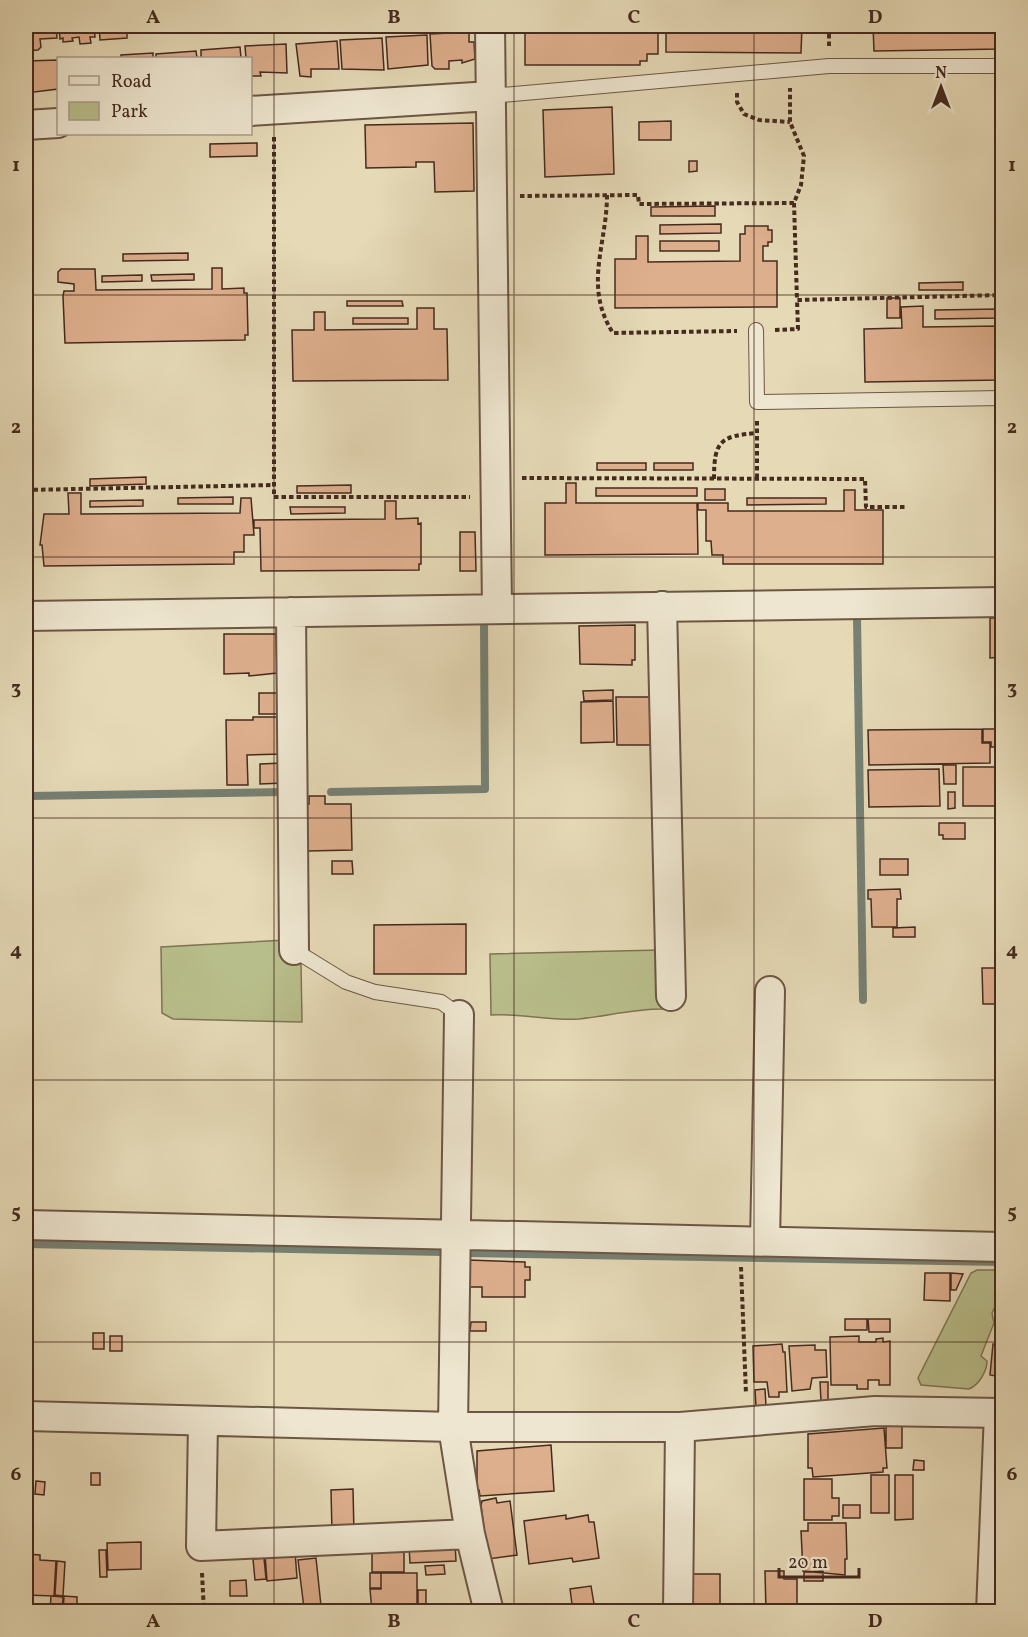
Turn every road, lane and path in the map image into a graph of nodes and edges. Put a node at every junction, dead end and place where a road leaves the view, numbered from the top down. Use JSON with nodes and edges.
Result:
{"nodes":[{"id":1,"x":490,"y":26,"type":"edge"},
{"id":2,"x":1002,"y":66,"type":"edge"},
{"id":3,"x":791,"y":69,"type":"junction"},
{"id":4,"x":744,"y":72,"type":"junction"},
{"id":5,"x":491,"y":96,"type":"junction"},
{"id":6,"x":262,"y":110,"type":"edge"},
{"id":7,"x":790,"y":122,"type":"junction"},
{"id":8,"x":57,"y":123,"type":"edge"},
{"id":9,"x":26,"y":125,"type":"edge"},
{"id":10,"x":606,"y":195,"type":"junction"},
{"id":11,"x":492,"y":196,"type":"junction"},
{"id":12,"x":794,"y":203,"type":"junction"},
{"id":13,"x":1002,"y":295,"type":"edge"},
{"id":14,"x":797,"y":300,"type":"junction"},
{"id":15,"x":756,"y":330,"type":"junction"},
{"id":16,"x":1002,"y":398,"type":"edge"},
{"id":17,"x":757,"y":402,"type":"junction"},
{"id":18,"x":757,"y":433,"type":"junction"},
{"id":19,"x":714,"y":479,"type":"junction"},
{"id":20,"x":757,"y":479,"type":"junction"},
{"id":21,"x":274,"y":485,"type":"junction"},
{"id":22,"x":496,"y":488,"type":"junction"},
{"id":23,"x":26,"y":490,"type":"edge"},
{"id":24,"x":906,"y":507,"type":"dead end"},
{"id":25,"x":1002,"y":602,"type":"edge"},
{"id":26,"x":662,"y":606,"type":"junction"},
{"id":27,"x":497,"y":608,"type":"junction"},
{"id":28,"x":291,"y":612,"type":"junction"},
{"id":29,"x":26,"y":616,"type":"edge"},
{"id":30,"x":294,"y":950,"type":"joint"},
{"id":31,"x":770,"y":991,"type":"dead end"},
{"id":32,"x":671,"y":996,"type":"dead end"},
{"id":33,"x":459,"y":1015,"type":"joint"},
{"id":34,"x":26,"y":1225,"type":"edge"},
{"id":35,"x":456,"y":1233,"type":"junction"},
{"id":36,"x":765,"y":1241,"type":"junction"},
{"id":37,"x":1002,"y":1247,"type":"edge"},
{"id":38,"x":741,"y":1266,"type":"dead end"},
{"id":39,"x":1001,"y":1413,"type":"edge"},
{"id":40,"x":26,"y":1416,"type":"edge"},
{"id":41,"x":203,"y":1421,"type":"junction"},
{"id":42,"x":747,"y":1422,"type":"junction"},
{"id":43,"x":453,"y":1427,"type":"junction"},
{"id":44,"x":680,"y":1428,"type":"junction"},
{"id":45,"x":470,"y":1534,"type":"junction"},
{"id":46,"x":201,"y":1546,"type":"junction"},
{"id":47,"x":204,"y":1611,"type":"edge"},
{"id":48,"x":489,"y":1611,"type":"edge"},
{"id":49,"x":678,"y":1611,"type":"edge"},
{"id":50,"x":991,"y":1611,"type":"edge"}],
"edges":[{"from":1,"to":5,"type":"street"},
{"from":2,"to":3,"type":"lane"},
{"from":3,"to":4,"type":"lane"},
{"from":3,"to":7,"type":"path"},
{"from":4,"to":5,"type":"lane"},
{"from":4,"to":7,"type":"path"},
{"from":5,"to":6,"type":"street"},
{"from":5,"to":11,"type":"street"},
{"from":6,"to":21,"type":"path"},
{"from":7,"to":12,"type":"path"},
{"from":8,"to":9,"type":"street"},
{"from":10,"to":11,"type":"path"},
{"from":10,"to":12,"type":"path"},
{"from":10,"to":15,"type":"path"},
{"from":11,"to":22,"type":"street"},
{"from":12,"to":14,"type":"path"},
{"from":13,"to":14,"type":"path"},
{"from":14,"to":15,"type":"path"},
{"from":15,"to":17,"type":"lane"},
{"from":16,"to":17,"type":"lane"},
{"from":17,"to":18,"type":"path"},
{"from":18,"to":19,"type":"path"},
{"from":18,"to":20,"type":"path"},
{"from":19,"to":20,"type":"path"},
{"from":19,"to":22,"type":"path"},
{"from":20,"to":24,"type":"path"},
{"from":21,"to":22,"type":"path"},
{"from":21,"to":23,"type":"path"},
{"from":22,"to":27,"type":"street"},
{"from":25,"to":26,"type":"street"},
{"from":26,"to":27,"type":"street"},
{"from":26,"to":32,"type":"street"},
{"from":27,"to":28,"type":"street"},
{"from":28,"to":29,"type":"street"},
{"from":28,"to":30,"type":"street"},
{"from":30,"to":33,"type":"lane"},
{"from":31,"to":36,"type":"street"},
{"from":33,"to":35,"type":"street"},
{"from":34,"to":35,"type":"street"},
{"from":35,"to":36,"type":"street"},
{"from":35,"to":43,"type":"street"},
{"from":36,"to":37,"type":"street"},
{"from":38,"to":42,"type":"path"},
{"from":39,"to":42,"type":"street"},
{"from":39,"to":50,"type":"street"},
{"from":40,"to":41,"type":"street"},
{"from":41,"to":43,"type":"street"},
{"from":41,"to":46,"type":"street"},
{"from":42,"to":44,"type":"street"},
{"from":43,"to":44,"type":"street"},
{"from":43,"to":45,"type":"street"},
{"from":44,"to":49,"type":"street"},
{"from":45,"to":46,"type":"street"},
{"from":45,"to":48,"type":"street"},
{"from":46,"to":47,"type":"path"}]}
